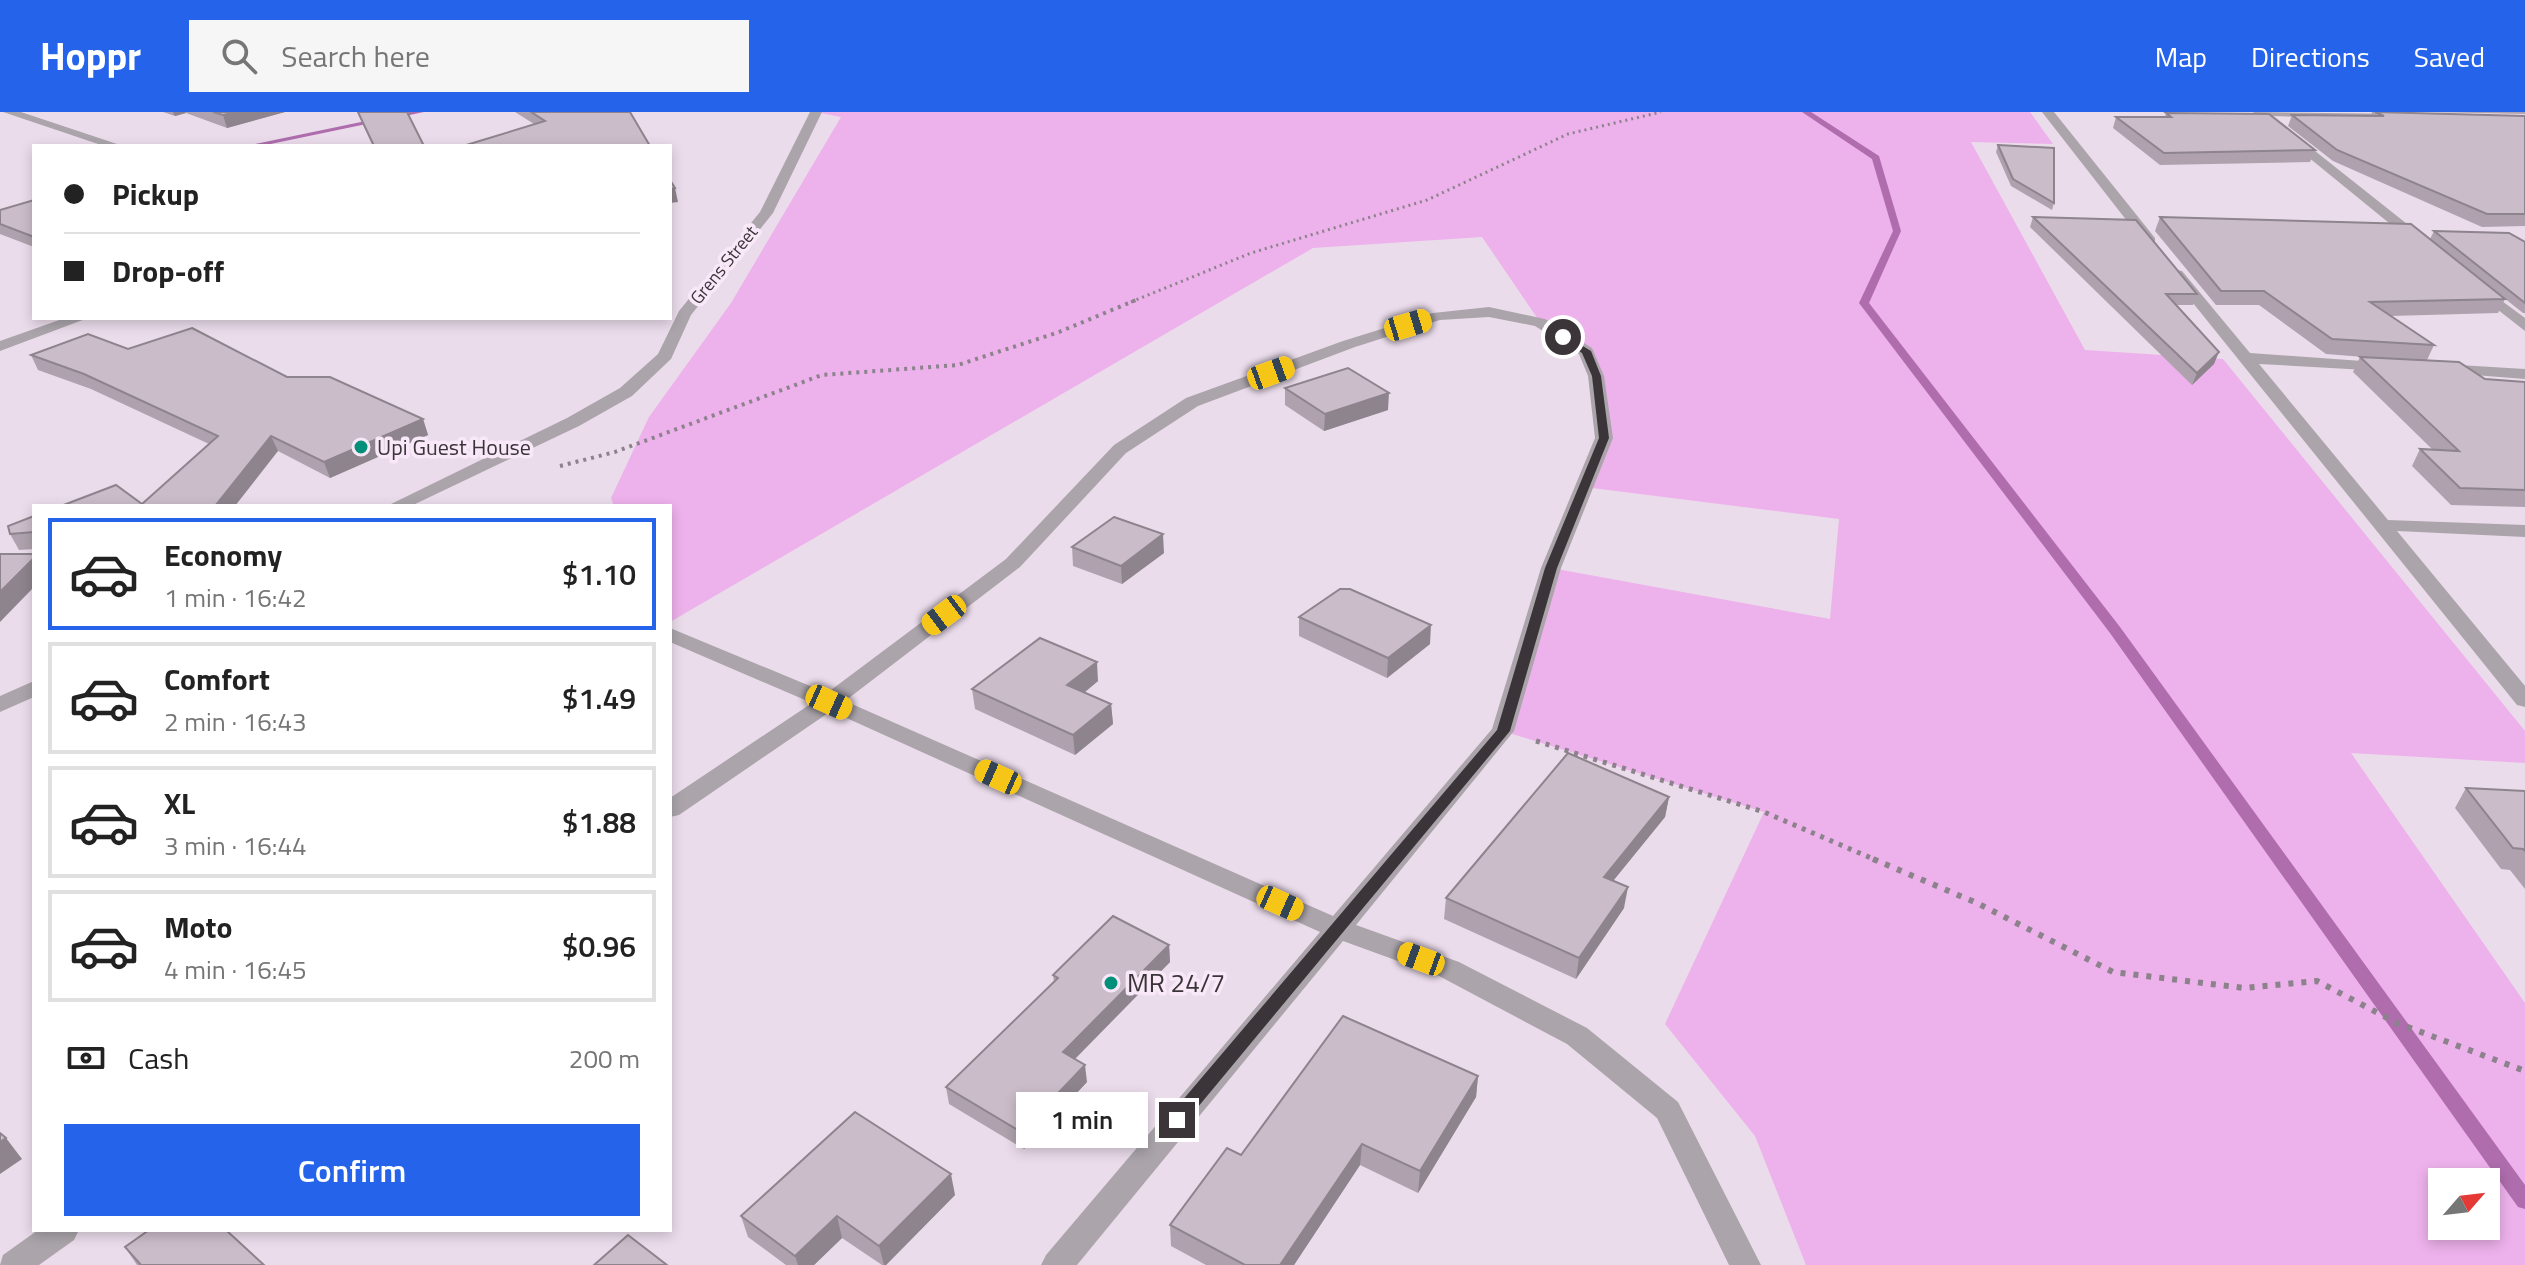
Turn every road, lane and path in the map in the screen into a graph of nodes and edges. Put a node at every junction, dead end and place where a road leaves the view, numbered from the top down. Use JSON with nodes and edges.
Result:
{"nodes":[{"id":1,"x":9,"y":112,"type":"edge"},
{"id":2,"x":816,"y":112,"type":"edge"},
{"id":3,"x":1661,"y":112,"type":"edge"},
{"id":4,"x":2048,"y":112,"type":"edge"},
{"id":5,"x":2262,"y":112,"type":"edge"},
{"id":6,"x":2417,"y":117,"type":"edge"},
{"id":7,"x":111,"y":144,"type":"edge"},
{"id":8,"x":2428,"y":248,"type":"edge"},
{"id":9,"x":2465,"y":277,"type":"edge"},
{"id":10,"x":677,"y":312,"type":"edge"},
{"id":11,"x":74,"y":320,"type":"edge"},
{"id":12,"x":2525,"y":326,"type":"edge"},
{"id":13,"x":0,"y":346,"type":"edge"},
{"id":14,"x":2246,"y":358,"type":"junction"},
{"id":15,"x":2401,"y":367,"type":"edge"},
{"id":16,"x":2432,"y":369,"type":"edge"},
{"id":17,"x":2525,"y":374,"type":"edge"},
{"id":18,"x":556,"y":468,"type":"dead end"},
{"id":19,"x":400,"y":504,"type":"edge"},
{"id":20,"x":2382,"y":525,"type":"junction"},
{"id":21,"x":2525,"y":531,"type":"edge"},
{"id":22,"x":672,"y":635,"type":"edge"},
{"id":23,"x":32,"y":689,"type":"edge"},
{"id":24,"x":2525,"y":700,"type":"edge"},
{"id":25,"x":829,"y":702,"type":"junction"},
{"id":26,"x":0,"y":705,"type":"edge"},
{"id":27,"x":1503,"y":731,"type":"junction"},
{"id":28,"x":672,"y":808,"type":"edge"},
{"id":29,"x":1336,"y":928,"type":"junction"},
{"id":30,"x":2525,"y":1071,"type":"edge"},
{"id":31,"x":60,"y":1232,"type":"edge"},
{"id":32,"x":14,"y":1265,"type":"edge"},
{"id":33,"x":1057,"y":1265,"type":"edge"},
{"id":34,"x":1745,"y":1265,"type":"edge"}],
"edges":[{"from":1,"to":7,"type":"street"},
{"from":2,"to":10,"type":"street","name":"Grens Street"},
{"from":3,"to":18,"type":"path"},
{"from":4,"to":14,"type":"street"},
{"from":5,"to":6,"type":"street"},
{"from":5,"to":8,"type":"street"},
{"from":9,"to":12,"type":"street"},
{"from":10,"to":19,"type":"street","name":"Grens Street"},
{"from":11,"to":13,"type":"street"},
{"from":14,"to":15,"type":"street"},
{"from":14,"to":20,"type":"street"},
{"from":16,"to":17,"type":"street"},
{"from":20,"to":21,"type":"street"},
{"from":20,"to":24,"type":"street"},
{"from":22,"to":25,"type":"street"},
{"from":23,"to":26,"type":"street"},
{"from":25,"to":27,"type":"street"},
{"from":25,"to":28,"type":"street"},
{"from":25,"to":29,"type":"street"},
{"from":27,"to":29,"type":"street"},
{"from":27,"to":30,"type":"path"},
{"from":29,"to":33,"type":"street"},
{"from":29,"to":34,"type":"street"},
{"from":31,"to":32,"type":"street"}]}
